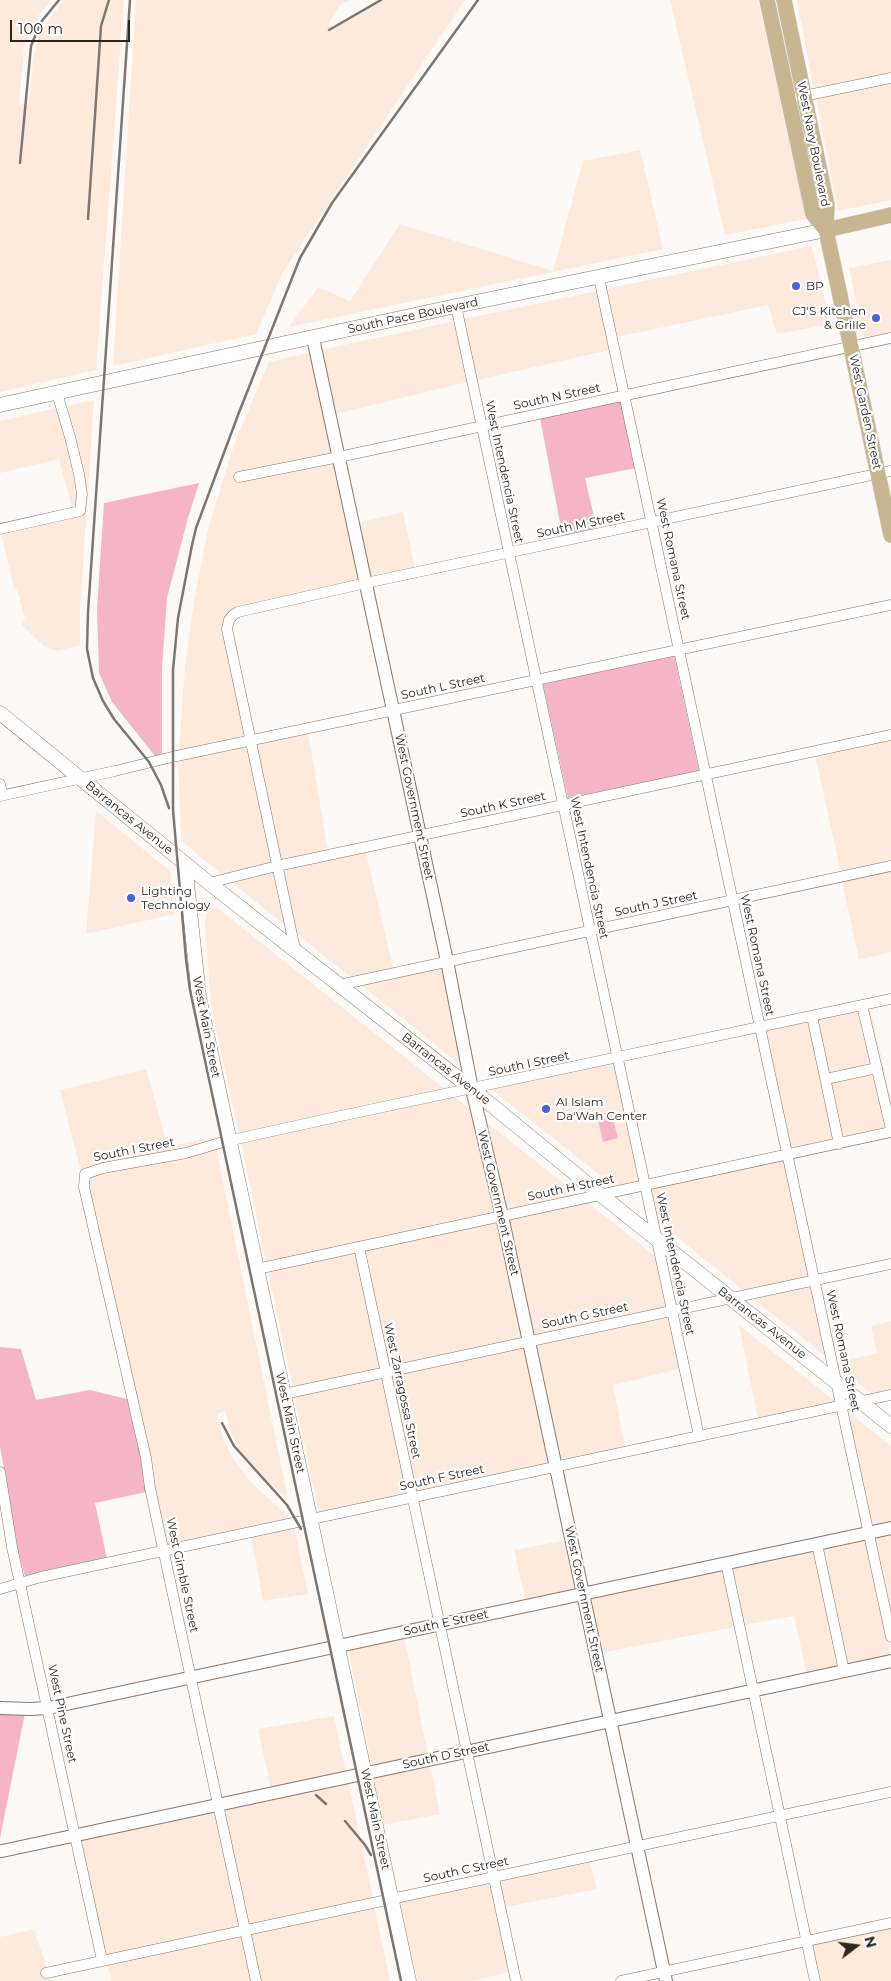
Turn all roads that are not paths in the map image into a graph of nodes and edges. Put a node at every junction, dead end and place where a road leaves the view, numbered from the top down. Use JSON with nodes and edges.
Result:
{"nodes":[{"id":1,"x":767,"y":0,"type":"edge"},
{"id":2,"x":784,"y":0,"type":"edge"},
{"id":3,"x":891,"y":78,"type":"edge"},
{"id":4,"x":805,"y":96,"type":"junction"},
{"id":5,"x":788,"y":100,"type":"junction"},
{"id":6,"x":891,"y":215,"type":"edge"},
{"id":7,"x":826,"y":230,"type":"junction"},
{"id":8,"x":599,"y":278,"type":"junction"},
{"id":9,"x":456,"y":306,"type":"junction"},
{"id":10,"x":313,"y":338,"type":"junction"},
{"id":11,"x":891,"y":338,"type":"edge"},
{"id":12,"x":851,"y":347,"type":"junction"},
{"id":13,"x":57,"y":393,"type":"junction"},
{"id":14,"x":625,"y":395,"type":"junction"},
{"id":15,"x":0,"y":405,"type":"edge"},
{"id":16,"x":482,"y":426,"type":"junction"},
{"id":17,"x":339,"y":457,"type":"junction"},
{"id":18,"x":884,"y":472,"type":"edge"},
{"id":19,"x":239,"y":477,"type":"dead end"},
{"id":20,"x":652,"y":522,"type":"junction"},
{"id":21,"x":0,"y":529,"type":"edge"},
{"id":22,"x":891,"y":535,"type":"edge"},
{"id":23,"x":509,"y":554,"type":"junction"},
{"id":24,"x":366,"y":583,"type":"junction"},
{"id":25,"x":891,"y":605,"type":"edge"},
{"id":26,"x":679,"y":650,"type":"junction"},
{"id":27,"x":536,"y":680,"type":"junction"},
{"id":28,"x":393,"y":710,"type":"junction"},
{"id":29,"x":0,"y":713,"type":"edge"},
{"id":30,"x":891,"y":735,"type":"edge"},
{"id":31,"x":250,"y":741,"type":"junction"},
{"id":32,"x":706,"y":775,"type":"junction"},
{"id":33,"x":80,"y":778,"type":"junction"},
{"id":34,"x":0,"y":784,"type":"edge"},
{"id":35,"x":1,"y":795,"type":"edge"},
{"id":36,"x":563,"y":805,"type":"junction"},
{"id":37,"x":420,"y":836,"type":"junction"},
{"id":38,"x":185,"y":864,"type":"junction"},
{"id":39,"x":277,"y":866,"type":"junction"},
{"id":40,"x":891,"y":866,"type":"edge"},
{"id":41,"x":209,"y":883,"type":"junction"},
{"id":42,"x":733,"y":900,"type":"junction"},
{"id":43,"x":590,"y":931,"type":"junction"},
{"id":44,"x":295,"y":949,"type":"junction"},
{"id":45,"x":447,"y":961,"type":"junction"},
{"id":46,"x":339,"y":985,"type":"junction"},
{"id":47,"x":891,"y":999,"type":"edge"},
{"id":48,"x":862,"y":1005,"type":"junction"},
{"id":49,"x":812,"y":1016,"type":"junction"},
{"id":50,"x":760,"y":1027,"type":"junction"},
{"id":51,"x":617,"y":1058,"type":"junction"},
{"id":52,"x":877,"y":1068,"type":"junction"},
{"id":53,"x":826,"y":1079,"type":"junction"},
{"id":54,"x":472,"y":1089,"type":"junction"},
{"id":55,"x":891,"y":1131,"type":"edge"},
{"id":56,"x":230,"y":1141,"type":"junction"},
{"id":57,"x":839,"y":1144,"type":"junction"},
{"id":58,"x":788,"y":1155,"type":"junction"},
{"id":59,"x":85,"y":1174,"type":"joint"},
{"id":60,"x":645,"y":1185,"type":"junction"},
{"id":61,"x":601,"y":1195,"type":"junction"},
{"id":62,"x":502,"y":1216,"type":"junction"},
{"id":63,"x":656,"y":1239,"type":"junction"},
{"id":64,"x":359,"y":1247,"type":"junction"},
{"id":65,"x":891,"y":1264,"type":"edge"},
{"id":66,"x":257,"y":1268,"type":"junction"},
{"id":67,"x":815,"y":1280,"type":"junction"},
{"id":68,"x":731,"y":1298,"type":"junction"},
{"id":69,"x":672,"y":1311,"type":"junction"},
{"id":70,"x":529,"y":1341,"type":"junction"},
{"id":71,"x":385,"y":1372,"type":"junction"},
{"id":72,"x":836,"y":1382,"type":"junction"},
{"id":73,"x":284,"y":1394,"type":"junction"},
{"id":74,"x":891,"y":1395,"type":"edge"},
{"id":75,"x":860,"y":1401,"type":"junction"},
{"id":76,"x":841,"y":1405,"type":"junction"},
{"id":77,"x":891,"y":1426,"type":"edge"},
{"id":78,"x":699,"y":1436,"type":"junction"},
{"id":79,"x":556,"y":1466,"type":"junction"},
{"id":80,"x":0,"y":1472,"type":"edge"},
{"id":81,"x":412,"y":1497,"type":"junction"},
{"id":82,"x":311,"y":1519,"type":"junction"},
{"id":83,"x":891,"y":1528,"type":"edge"},
{"id":84,"x":869,"y":1533,"type":"junction"},
{"id":85,"x":817,"y":1544,"type":"junction"},
{"id":86,"x":164,"y":1550,"type":"junction"},
{"id":87,"x":726,"y":1563,"type":"junction"},
{"id":88,"x":21,"y":1582,"type":"junction"},
{"id":89,"x":0,"y":1589,"type":"edge"},
{"id":90,"x":583,"y":1594,"type":"junction"},
{"id":91,"x":440,"y":1625,"type":"junction"},
{"id":92,"x":891,"y":1637,"type":"edge"},
{"id":93,"x":337,"y":1646,"type":"junction"},
{"id":94,"x":891,"y":1661,"type":"edge"},
{"id":95,"x":844,"y":1671,"type":"junction"},
{"id":96,"x":192,"y":1678,"type":"junction"},
{"id":97,"x":753,"y":1690,"type":"junction"},
{"id":98,"x":0,"y":1708,"type":"edge"},
{"id":99,"x":48,"y":1708,"type":"junction"},
{"id":100,"x":610,"y":1720,"type":"junction"},
{"id":101,"x":466,"y":1751,"type":"junction"},
{"id":102,"x":365,"y":1773,"type":"junction"},
{"id":103,"x":891,"y":1792,"type":"edge"},
{"id":104,"x":218,"y":1804,"type":"junction"},
{"id":105,"x":780,"y":1816,"type":"junction"},
{"id":106,"x":75,"y":1835,"type":"junction"},
{"id":107,"x":637,"y":1846,"type":"junction"},
{"id":108,"x":2,"y":1851,"type":"dead end"},
{"id":109,"x":494,"y":1876,"type":"junction"},
{"id":110,"x":392,"y":1898,"type":"junction"},
{"id":111,"x":891,"y":1923,"type":"edge"},
{"id":112,"x":245,"y":1929,"type":"junction"},
{"id":113,"x":806,"y":1941,"type":"junction"},
{"id":114,"x":102,"y":1960,"type":"junction"},
{"id":115,"x":46,"y":1973,"type":"dead end"},
{"id":116,"x":665,"y":1976,"type":"edge"},
{"id":117,"x":256,"y":1981,"type":"edge"},
{"id":118,"x":410,"y":1981,"type":"edge"},
{"id":119,"x":516,"y":1981,"type":"edge"},
{"id":120,"x":621,"y":1981,"type":"edge"},
{"id":121,"x":815,"y":1981,"type":"edge"}],
"edges":[{"from":1,"to":5,"type":"main road","name":"West Navy Boulevard"},
{"from":2,"to":4,"type":"main road","name":"West Navy Boulevard"},
{"from":3,"to":4,"type":"street"},
{"from":4,"to":5,"type":"street"},
{"from":4,"to":7,"type":"main road","name":"West Navy Boulevard"},
{"from":5,"to":7,"type":"main road","name":"West Navy Boulevard"},
{"from":6,"to":7,"type":"main road"},
{"from":7,"to":8,"type":"main road","name":"South Pace Boulevard"},
{"from":7,"to":12,"type":"main road","name":"West Garden Street"},
{"from":8,"to":9,"type":"main road","name":"South Pace Boulevard"},
{"from":8,"to":14,"type":"street","name":"West Romana Street"},
{"from":9,"to":10,"type":"main road","name":"South Pace Boulevard"},
{"from":9,"to":16,"type":"street","name":"West Intendencia Street"},
{"from":10,"to":13,"type":"main road","name":"South Pace Boulevard"},
{"from":10,"to":17,"type":"street","name":"West Government Street"},
{"from":11,"to":12,"type":"street","name":"South N Street"},
{"from":12,"to":14,"type":"street","name":"South N Street"},
{"from":12,"to":18,"type":"main road","name":"West Garden Street"},
{"from":13,"to":15,"type":"main road","name":"South Pace Boulevard"},
{"from":13,"to":21,"type":"street"},
{"from":14,"to":16,"type":"street","name":"South N Street"},
{"from":14,"to":20,"type":"street","name":"West Romana Street"},
{"from":16,"to":17,"type":"street","name":"South N Street"},
{"from":16,"to":23,"type":"street","name":"West Intendencia Street"},
{"from":17,"to":19,"type":"street","name":"South N Street"},
{"from":17,"to":24,"type":"street","name":"West Government Street"},
{"from":18,"to":20,"type":"street","name":"South M Street"},
{"from":18,"to":22,"type":"main road","name":"West Garden Street"},
{"from":20,"to":23,"type":"street","name":"South M Street"},
{"from":20,"to":26,"type":"street","name":"West Romana Street"},
{"from":23,"to":24,"type":"street","name":"South M Street"},
{"from":23,"to":27,"type":"street","name":"West Intendencia Street"},
{"from":24,"to":28,"type":"street","name":"West Government Street"},
{"from":24,"to":31,"type":"street","name":"South M Street"},
{"from":25,"to":26,"type":"street","name":"South L Street"},
{"from":26,"to":27,"type":"street","name":"South L Street"},
{"from":26,"to":32,"type":"street","name":"West Romana Street"},
{"from":27,"to":28,"type":"street","name":"South L Street"},
{"from":27,"to":36,"type":"street","name":"West Intendencia Street"},
{"from":28,"to":31,"type":"street","name":"South L Street"},
{"from":28,"to":37,"type":"street","name":"West Government Street"},
{"from":29,"to":33,"type":"main road","name":"Barrancas Avenue"},
{"from":30,"to":32,"type":"street","name":"South K Street"},
{"from":31,"to":33,"type":"street","name":"South L Street"},
{"from":31,"to":39,"type":"street"},
{"from":32,"to":36,"type":"street","name":"South K Street"},
{"from":32,"to":42,"type":"street","name":"West Romana Street"},
{"from":33,"to":35,"type":"street","name":"South L Street"},
{"from":33,"to":38,"type":"main road","name":"Barrancas Avenue"},
{"from":34,"to":35,"type":"street"},
{"from":36,"to":37,"type":"street","name":"South K Street"},
{"from":36,"to":43,"type":"street","name":"West Intendencia Street"},
{"from":37,"to":39,"type":"street","name":"South K Street"},
{"from":37,"to":45,"type":"street","name":"West Government Street"},
{"from":38,"to":41,"type":"main road","name":"Barrancas Avenue"},
{"from":38,"to":56,"type":"main road","name":"West Main Street"},
{"from":39,"to":41,"type":"street","name":"South K Street"},
{"from":39,"to":44,"type":"street"},
{"from":40,"to":42,"type":"street","name":"South J Street"},
{"from":41,"to":44,"type":"main road","name":"Barrancas Avenue"},
{"from":42,"to":43,"type":"street","name":"South J Street"},
{"from":42,"to":50,"type":"street","name":"West Romana Street"},
{"from":43,"to":45,"type":"street","name":"South J Street"},
{"from":43,"to":51,"type":"street","name":"West Intendencia Street"},
{"from":44,"to":46,"type":"main road","name":"Barrancas Avenue"},
{"from":45,"to":46,"type":"street","name":"South J Street"},
{"from":45,"to":54,"type":"street","name":"West Government Street"},
{"from":46,"to":54,"type":"main road","name":"Barrancas Avenue"},
{"from":47,"to":48,"type":"street","name":"South I Street"},
{"from":48,"to":49,"type":"street","name":"South I Street"},
{"from":48,"to":52,"type":"street"},
{"from":49,"to":50,"type":"street","name":"South I Street"},
{"from":49,"to":53,"type":"street"},
{"from":50,"to":51,"type":"street","name":"South I Street"},
{"from":50,"to":58,"type":"street","name":"West Romana Street"},
{"from":51,"to":54,"type":"street","name":"South I Street"},
{"from":51,"to":60,"type":"street","name":"West Intendencia Street"},
{"from":52,"to":53,"type":"street"},
{"from":52,"to":55,"type":"street"},
{"from":53,"to":57,"type":"street"},
{"from":54,"to":56,"type":"street","name":"South I Street"},
{"from":54,"to":61,"type":"main road","name":"Barrancas Avenue"},
{"from":54,"to":62,"type":"street","name":"West Government Street"},
{"from":55,"to":57,"type":"street","name":"South H Street"},
{"from":56,"to":59,"type":"street","name":"South I Street"},
{"from":56,"to":66,"type":"main road","name":"West Main Street"},
{"from":57,"to":58,"type":"street","name":"South H Street"},
{"from":58,"to":60,"type":"street","name":"South H Street"},
{"from":58,"to":67,"type":"street","name":"West Romana Street"},
{"from":59,"to":86,"type":"street","name":"West Gimble Street"},
{"from":60,"to":61,"type":"street","name":"South H Street"},
{"from":60,"to":63,"type":"street","name":"West Intendencia Street"},
{"from":61,"to":62,"type":"street","name":"South H Street"},
{"from":61,"to":63,"type":"main road","name":"Barrancas Avenue"},
{"from":62,"to":64,"type":"street","name":"South H Street"},
{"from":62,"to":70,"type":"street","name":"West Government Street"},
{"from":63,"to":68,"type":"main road","name":"Barrancas Avenue"},
{"from":63,"to":69,"type":"street","name":"West Intendencia Street"},
{"from":64,"to":66,"type":"street","name":"South H Street"},
{"from":64,"to":71,"type":"street","name":"West Zarragossa Street"},
{"from":65,"to":67,"type":"street","name":"South G Street"},
{"from":66,"to":73,"type":"main road","name":"West Main Street"},
{"from":67,"to":68,"type":"street","name":"South G Street"},
{"from":67,"to":72,"type":"street","name":"West Romana Street"},
{"from":68,"to":69,"type":"street","name":"South G Street"},
{"from":68,"to":72,"type":"main road","name":"Barrancas Avenue"},
{"from":69,"to":70,"type":"street","name":"South G Street"},
{"from":69,"to":78,"type":"street","name":"West Intendencia Street"},
{"from":70,"to":71,"type":"street","name":"South G Street"},
{"from":70,"to":79,"type":"street","name":"West Government Street"},
{"from":71,"to":73,"type":"street","name":"South G Street"},
{"from":71,"to":81,"type":"street","name":"West Zarragossa Street"},
{"from":72,"to":75,"type":"main road","name":"Barrancas Avenue"},
{"from":72,"to":76,"type":"street","name":"West Romana Street"},
{"from":73,"to":82,"type":"main road","name":"West Main Street"},
{"from":74,"to":75,"type":"street","name":"South F Street"},
{"from":75,"to":76,"type":"street","name":"South F Street"},
{"from":75,"to":77,"type":"main road","name":"Barrancas Avenue"},
{"from":76,"to":78,"type":"street","name":"South F Street"},
{"from":76,"to":84,"type":"street","name":"West Romana Street"},
{"from":78,"to":79,"type":"street","name":"South F Street"},
{"from":79,"to":81,"type":"street","name":"South F Street"},
{"from":79,"to":90,"type":"street","name":"West Government Street"},
{"from":80,"to":88,"type":"street","name":"West Pine Street"},
{"from":81,"to":82,"type":"street","name":"South F Street"},
{"from":81,"to":91,"type":"street","name":"West Zarragossa Street"},
{"from":82,"to":86,"type":"street","name":"South F Street"},
{"from":82,"to":93,"type":"main road","name":"West Main Street"},
{"from":83,"to":84,"type":"street","name":"South E Street"},
{"from":84,"to":85,"type":"street","name":"South E Street"},
{"from":84,"to":92,"type":"street","name":"West Romana Street"},
{"from":85,"to":87,"type":"street","name":"South E Street"},
{"from":85,"to":95,"type":"street"},
{"from":86,"to":88,"type":"street","name":"South F Street"},
{"from":86,"to":96,"type":"street","name":"West Gimble Street"},
{"from":87,"to":90,"type":"street","name":"South E Street"},
{"from":87,"to":97,"type":"street"},
{"from":88,"to":89,"type":"street","name":"South F Street"},
{"from":88,"to":99,"type":"street","name":"West Pine Street"},
{"from":90,"to":91,"type":"street","name":"South E Street"},
{"from":90,"to":100,"type":"street","name":"West Government Street"},
{"from":91,"to":93,"type":"street","name":"South E Street"},
{"from":91,"to":101,"type":"street","name":"West Zarragossa Street"},
{"from":93,"to":96,"type":"street","name":"South E Street"},
{"from":93,"to":102,"type":"main road","name":"West Main Street"},
{"from":94,"to":95,"type":"street","name":"South D Street"},
{"from":95,"to":97,"type":"street","name":"South D Street"},
{"from":96,"to":99,"type":"street","name":"South E Street"},
{"from":96,"to":104,"type":"street","name":"West Gimble Street"},
{"from":97,"to":100,"type":"street","name":"South D Street"},
{"from":97,"to":105,"type":"street"},
{"from":98,"to":99,"type":"street","name":"South E Street"},
{"from":99,"to":106,"type":"street","name":"West Pine Street"},
{"from":100,"to":101,"type":"street","name":"South D Street"},
{"from":100,"to":107,"type":"street","name":"West Government Street"},
{"from":101,"to":102,"type":"street","name":"South D Street"},
{"from":101,"to":109,"type":"street","name":"West Zarragossa Street"},
{"from":102,"to":104,"type":"street","name":"South D Street"},
{"from":102,"to":110,"type":"main road","name":"West Main Street"},
{"from":103,"to":105,"type":"street","name":"South C Street"},
{"from":104,"to":106,"type":"street","name":"South D Street"},
{"from":104,"to":112,"type":"street","name":"West Gimble Street"},
{"from":105,"to":107,"type":"street","name":"South C Street"},
{"from":105,"to":113,"type":"street"},
{"from":106,"to":108,"type":"street","name":"South D Street"},
{"from":106,"to":114,"type":"street","name":"West Pine Street"},
{"from":107,"to":109,"type":"street","name":"South C Street"},
{"from":107,"to":116,"type":"street","name":"West Government Street"},
{"from":109,"to":110,"type":"street","name":"South C Street"},
{"from":109,"to":119,"type":"street","name":"West Zarragossa Street"},
{"from":110,"to":112,"type":"street","name":"South C Street"},
{"from":110,"to":118,"type":"main road","name":"West Main Street"},
{"from":111,"to":113,"type":"street"},
{"from":112,"to":114,"type":"street","name":"South C Street"},
{"from":112,"to":117,"type":"street","name":"West Gimble Street"},
{"from":113,"to":116,"type":"street"},
{"from":113,"to":121,"type":"street"},
{"from":114,"to":115,"type":"street","name":"South C Street"},
{"from":116,"to":120,"type":"street"}]}
